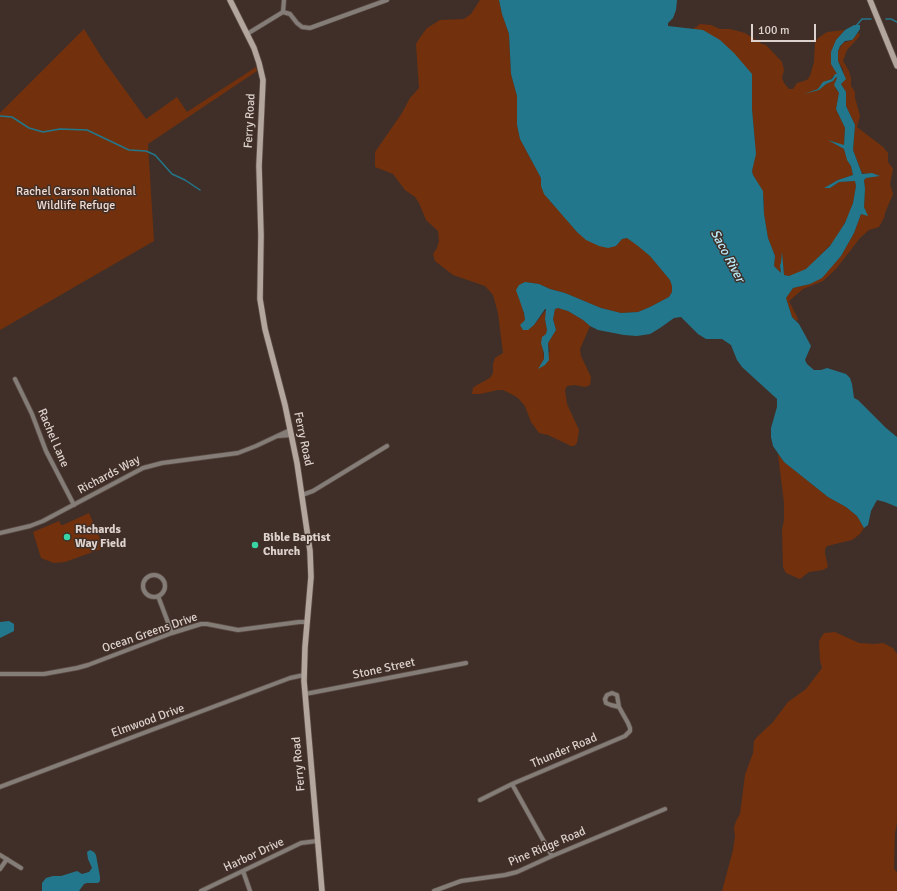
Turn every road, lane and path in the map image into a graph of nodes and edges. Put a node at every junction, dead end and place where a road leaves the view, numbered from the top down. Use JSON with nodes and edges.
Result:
{"nodes":[{"id":1,"x":230,"y":0,"type":"edge"},
{"id":2,"x":284,"y":0,"type":"edge"},
{"id":3,"x":387,"y":0,"type":"edge"},
{"id":4,"x":870,"y":0,"type":"edge"},
{"id":5,"x":284,"y":12,"type":"junction"},
{"id":6,"x":247,"y":34,"type":"junction"},
{"id":7,"x":897,"y":66,"type":"edge"},
{"id":8,"x":15,"y":379,"type":"dead end"},
{"id":9,"x":291,"y":433,"type":"junction"},
{"id":10,"x":387,"y":446,"type":"dead end"},
{"id":11,"x":302,"y":495,"type":"junction"},
{"id":12,"x":74,"y":505,"type":"junction"},
{"id":13,"x":0,"y":533,"type":"edge"},
{"id":14,"x":158,"y":596,"type":"junction"},
{"id":15,"x":307,"y":622,"type":"junction"},
{"id":16,"x":172,"y":633,"type":"junction"},
{"id":17,"x":466,"y":663,"type":"dead end"},
{"id":18,"x":0,"y":674,"type":"edge"},
{"id":19,"x":304,"y":675,"type":"junction"},
{"id":20,"x":305,"y":694,"type":"junction"},
{"id":21,"x":619,"y":707,"type":"dead end"},
{"id":22,"x":512,"y":784,"type":"junction"},
{"id":23,"x":0,"y":787,"type":"edge"},
{"id":24,"x":480,"y":800,"type":"dead end"},
{"id":25,"x":665,"y":809,"type":"dead end"},
{"id":26,"x":317,"y":841,"type":"junction"},
{"id":27,"x":0,"y":855,"type":"edge"},
{"id":28,"x":552,"y":856,"type":"junction"},
{"id":29,"x":7,"y":859,"type":"junction"},
{"id":30,"x":20,"y":868,"type":"dead end"},
{"id":31,"x":0,"y":869,"type":"edge"},
{"id":32,"x":243,"y":871,"type":"junction"},
{"id":33,"x":201,"y":891,"type":"edge"},
{"id":34,"x":250,"y":891,"type":"edge"},
{"id":35,"x":322,"y":891,"type":"edge"},
{"id":36,"x":434,"y":891,"type":"edge"}],
"edges":[{"from":1,"to":6,"type":"main road","name":"Ferry Road"},
{"from":2,"to":5,"type":"street"},
{"from":3,"to":5,"type":"street"},
{"from":4,"to":7,"type":"main road"},
{"from":5,"to":6,"type":"street"},
{"from":6,"to":9,"type":"main road","name":"Ferry Road"},
{"from":8,"to":12,"type":"street","name":"Rachel Lane"},
{"from":9,"to":11,"type":"main road","name":"Ferry Road"},
{"from":9,"to":12,"type":"street","name":"Richards Way"},
{"from":10,"to":11,"type":"street"},
{"from":11,"to":15,"type":"main road","name":"Ferry Road"},
{"from":12,"to":13,"type":"street","name":"Richards Way"},
{"from":14,"to":14,"type":"street"},
{"from":14,"to":16,"type":"street"},
{"from":15,"to":16,"type":"street","name":"Ocean Greens Drive"},
{"from":15,"to":19,"type":"main road","name":"Ferry Road"},
{"from":16,"to":18,"type":"street","name":"Ocean Greens Drive"},
{"from":17,"to":20,"type":"street","name":"Stone Street"},
{"from":19,"to":20,"type":"main road","name":"Ferry Road"},
{"from":19,"to":23,"type":"street","name":"Elmwood Drive"},
{"from":20,"to":26,"type":"main road","name":"Ferry Road"},
{"from":21,"to":22,"type":"street","name":"Thunder Road"},
{"from":22,"to":24,"type":"street","name":"Thunder Road"},
{"from":22,"to":28,"type":"street"},
{"from":25,"to":28,"type":"street","name":"Pine Ridge Road"},
{"from":26,"to":32,"type":"street","name":"Harbor Drive"},
{"from":26,"to":35,"type":"main road","name":"Ferry Road"},
{"from":27,"to":29,"type":"street"},
{"from":28,"to":36,"type":"street","name":"Pine Ridge Road"},
{"from":29,"to":30,"type":"street"},
{"from":29,"to":31,"type":"street"},
{"from":32,"to":33,"type":"street","name":"Harbor Drive"},
{"from":32,"to":34,"type":"street"}]}
